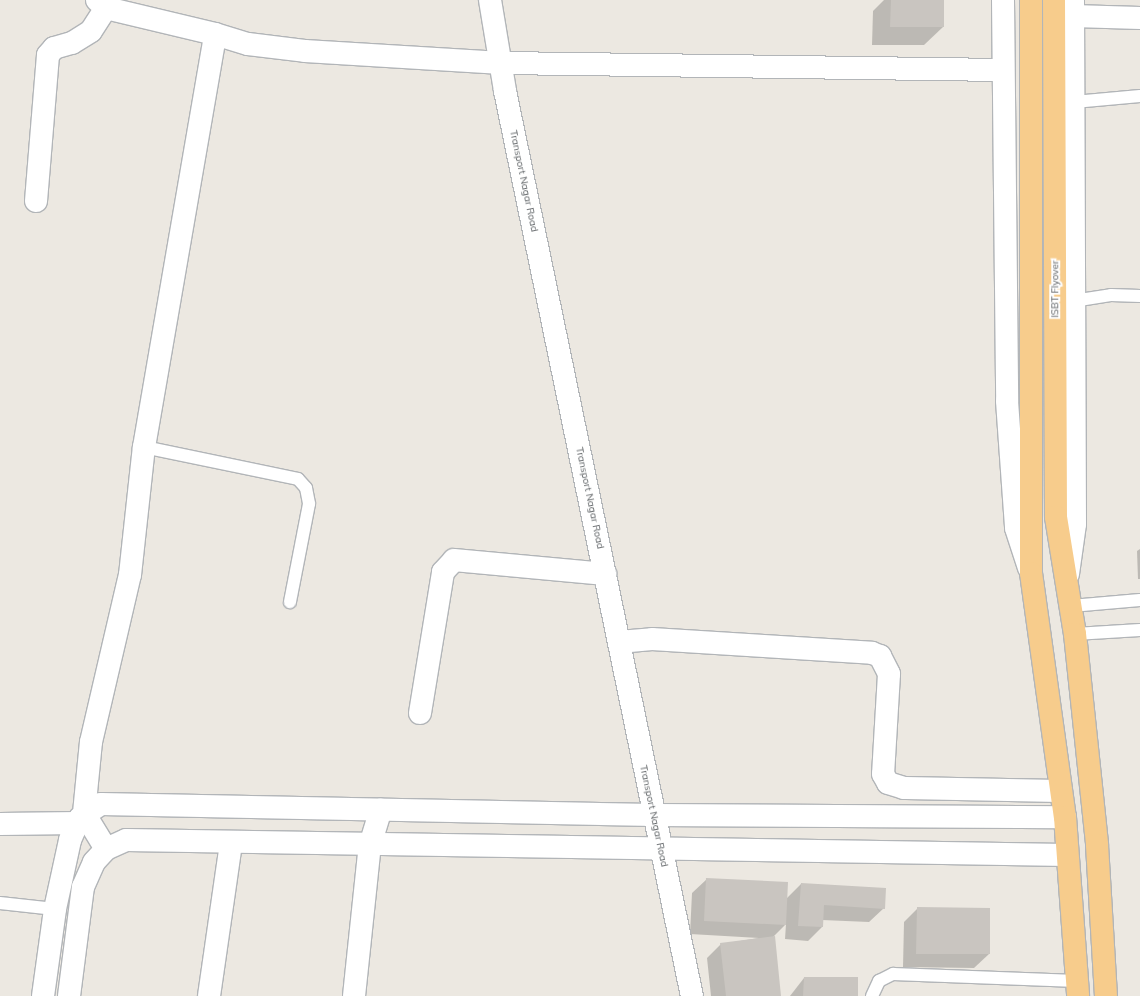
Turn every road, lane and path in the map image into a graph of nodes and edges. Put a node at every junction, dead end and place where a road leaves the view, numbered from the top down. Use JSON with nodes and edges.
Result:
{"nodes":[{"id":1,"x":490,"y":0,"type":"edge"},
{"id":2,"x":1003,"y":0,"type":"edge"},
{"id":3,"x":1030,"y":0,"type":"edge"},
{"id":4,"x":1054,"y":0,"type":"edge"},
{"id":5,"x":101,"y":4,"type":"edge"},
{"id":6,"x":1073,"y":8,"type":"edge"},
{"id":7,"x":1140,"y":18,"type":"edge"},
{"id":8,"x":215,"y":34,"type":"junction"},
{"id":9,"x":502,"y":63,"type":"junction"},
{"id":10,"x":1002,"y":70,"type":"junction"},
{"id":11,"x":1140,"y":96,"type":"edge"},
{"id":12,"x":1074,"y":102,"type":"junction"},
{"id":13,"x":36,"y":201,"type":"dead end"},
{"id":14,"x":1140,"y":296,"type":"edge"},
{"id":15,"x":1073,"y":302,"type":"junction"},
{"id":16,"x":144,"y":447,"type":"junction"},
{"id":17,"x":1031,"y":573,"type":"junction"},
{"id":18,"x":605,"y":574,"type":"junction"},
{"id":19,"x":1068,"y":578,"type":"junction"},
{"id":20,"x":1140,"y":600,"type":"edge"},
{"id":21,"x":290,"y":602,"type":"dead end"},
{"id":22,"x":1071,"y":606,"type":"junction"},
{"id":23,"x":1140,"y":630,"type":"edge"},
{"id":24,"x":1075,"y":634,"type":"junction"},
{"id":25,"x":619,"y":642,"type":"junction"},
{"id":26,"x":420,"y":713,"type":"dead end"},
{"id":27,"x":888,"y":783,"type":"junction"},
{"id":28,"x":1061,"y":791,"type":"junction"},
{"id":29,"x":381,"y":810,"type":"junction"},
{"id":30,"x":654,"y":815,"type":"junction"},
{"id":31,"x":883,"y":816,"type":"junction"},
{"id":32,"x":1065,"y":817,"type":"junction"},
{"id":33,"x":81,"y":818,"type":"junction"},
{"id":34,"x":0,"y":824,"type":"edge"},
{"id":35,"x":231,"y":844,"type":"junction"},
{"id":36,"x":370,"y":845,"type":"junction"},
{"id":37,"x":106,"y":849,"type":"junction"},
{"id":38,"x":661,"y":849,"type":"junction"},
{"id":39,"x":1067,"y":855,"type":"junction"},
{"id":40,"x":0,"y":903,"type":"edge"},
{"id":41,"x":55,"y":910,"type":"junction"},
{"id":42,"x":1078,"y":988,"type":"edge"},
{"id":43,"x":43,"y":996,"type":"edge"},
{"id":44,"x":69,"y":996,"type":"edge"},
{"id":45,"x":209,"y":996,"type":"edge"},
{"id":46,"x":354,"y":996,"type":"edge"},
{"id":47,"x":692,"y":996,"type":"edge"},
{"id":48,"x":872,"y":996,"type":"edge"},
{"id":49,"x":1106,"y":996,"type":"edge"}],
"edges":[{"from":1,"to":9,"type":"street","name":"Transport Nagar Road"},
{"from":2,"to":10,"type":"street"},
{"from":3,"to":17,"type":"highway"},
{"from":4,"to":19,"type":"highway","name":"ISBT Flyover"},
{"from":5,"to":8,"type":"street"},
{"from":5,"to":13,"type":"street"},
{"from":6,"to":7,"type":"street"},
{"from":6,"to":12,"type":"street"},
{"from":8,"to":9,"type":"street"},
{"from":8,"to":16,"type":"street"},
{"from":9,"to":10,"type":"street"},
{"from":9,"to":18,"type":"street","name":"Transport Nagar Road"},
{"from":10,"to":17,"type":"street"},
{"from":11,"to":12,"type":"lane"},
{"from":12,"to":15,"type":"street"},
{"from":14,"to":15,"type":"lane"},
{"from":15,"to":19,"type":"street"},
{"from":16,"to":21,"type":"lane"},
{"from":16,"to":33,"type":"street"},
{"from":17,"to":28,"type":"highway"},
{"from":18,"to":25,"type":"street","name":"Transport Nagar Road"},
{"from":18,"to":26,"type":"street"},
{"from":19,"to":22,"type":"highway","name":"ISBT Flyover"},
{"from":20,"to":22,"type":"lane"},
{"from":22,"to":24,"type":"highway","name":"ISBT Flyover"},
{"from":23,"to":24,"type":"lane"},
{"from":24,"to":49,"type":"highway","name":"ISBT Flyover"},
{"from":25,"to":27,"type":"street"},
{"from":25,"to":30,"type":"street","name":"Transport Nagar Road"},
{"from":27,"to":28,"type":"street"},
{"from":27,"to":31,"type":"street"},
{"from":28,"to":32,"type":"highway"},
{"from":29,"to":30,"type":"street"},
{"from":29,"to":33,"type":"street"},
{"from":29,"to":36,"type":"street"},
{"from":30,"to":31,"type":"street"},
{"from":30,"to":38,"type":"street","name":"Transport Nagar Road"},
{"from":31,"to":32,"type":"street"},
{"from":32,"to":39,"type":"highway"},
{"from":33,"to":34,"type":"street"},
{"from":33,"to":37,"type":"street"},
{"from":33,"to":41,"type":"street"},
{"from":35,"to":36,"type":"street"},
{"from":35,"to":37,"type":"street"},
{"from":35,"to":45,"type":"street"},
{"from":36,"to":38,"type":"street"},
{"from":36,"to":46,"type":"street"},
{"from":37,"to":44,"type":"street"},
{"from":38,"to":39,"type":"street"},
{"from":38,"to":47,"type":"street","name":"Transport Nagar Road"},
{"from":39,"to":42,"type":"highway"},
{"from":40,"to":41,"type":"lane"},
{"from":41,"to":43,"type":"street"},
{"from":42,"to":48,"type":"lane"}]}
